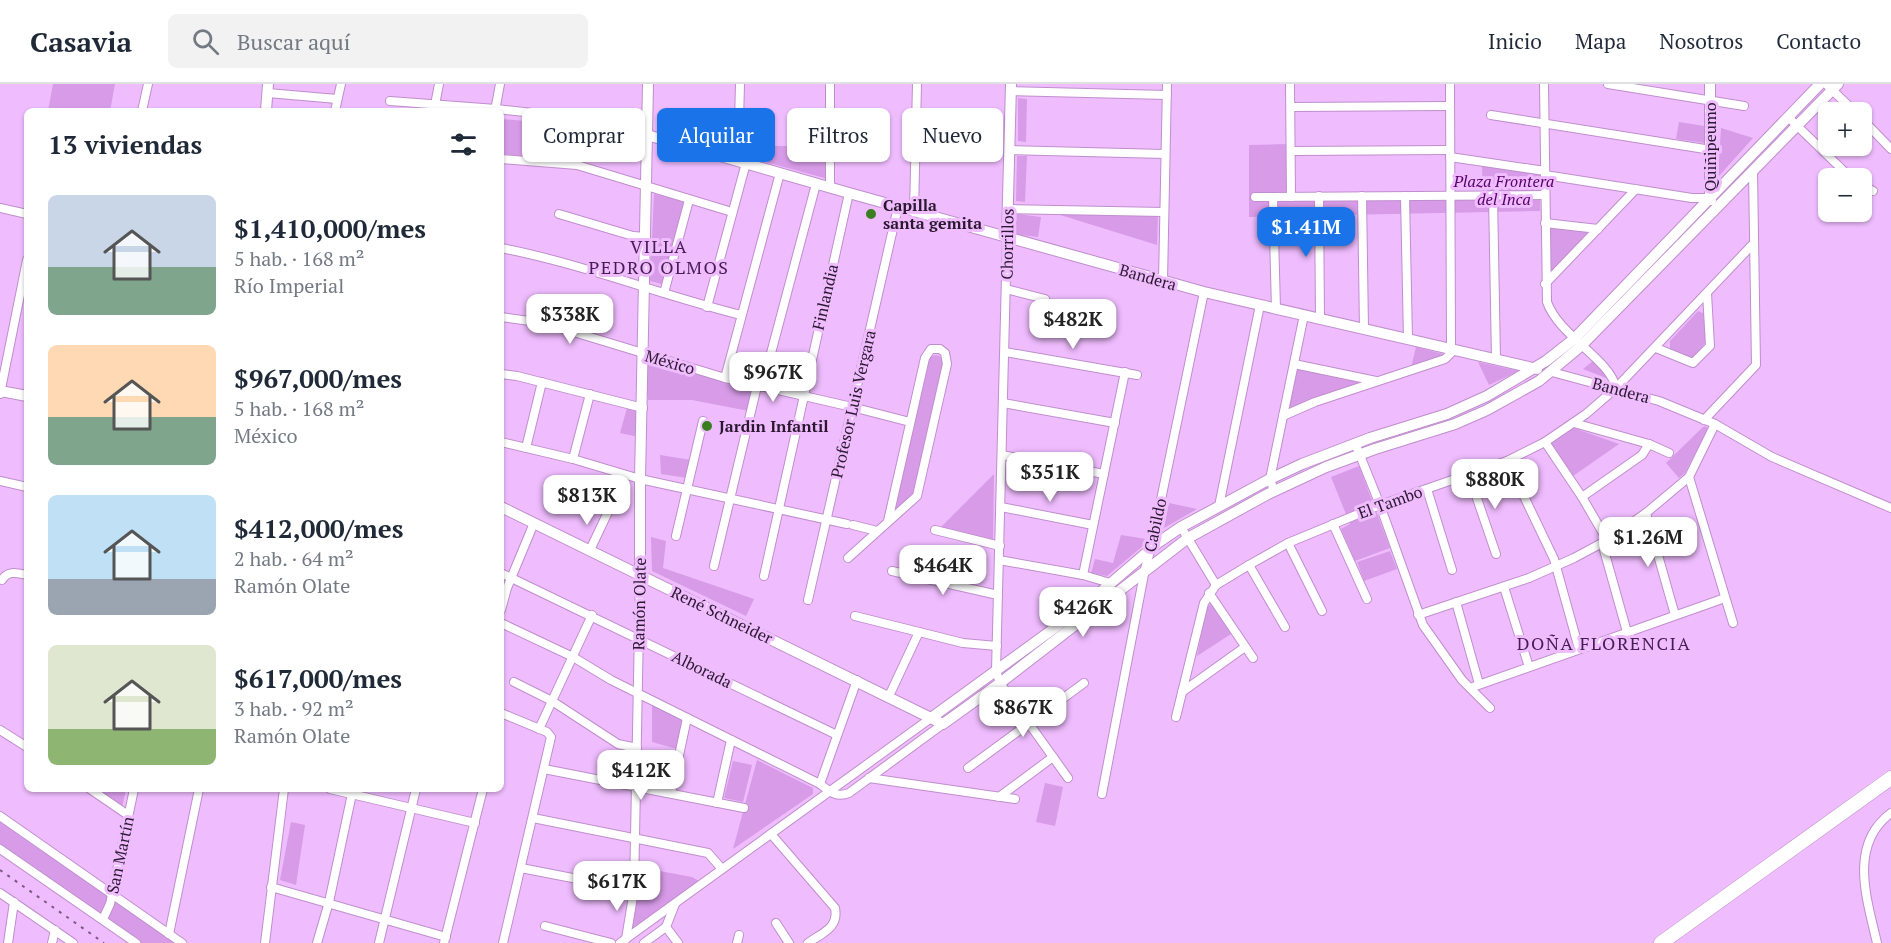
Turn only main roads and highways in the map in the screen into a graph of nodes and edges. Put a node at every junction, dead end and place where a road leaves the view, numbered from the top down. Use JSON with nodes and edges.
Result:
{"nodes":[{"id":1,"x":1891,"y":778,"type":"edge"},
{"id":2,"x":1661,"y":943,"type":"edge"}],
"edges":[{"from":1,"to":2,"type":"main road"}]}
